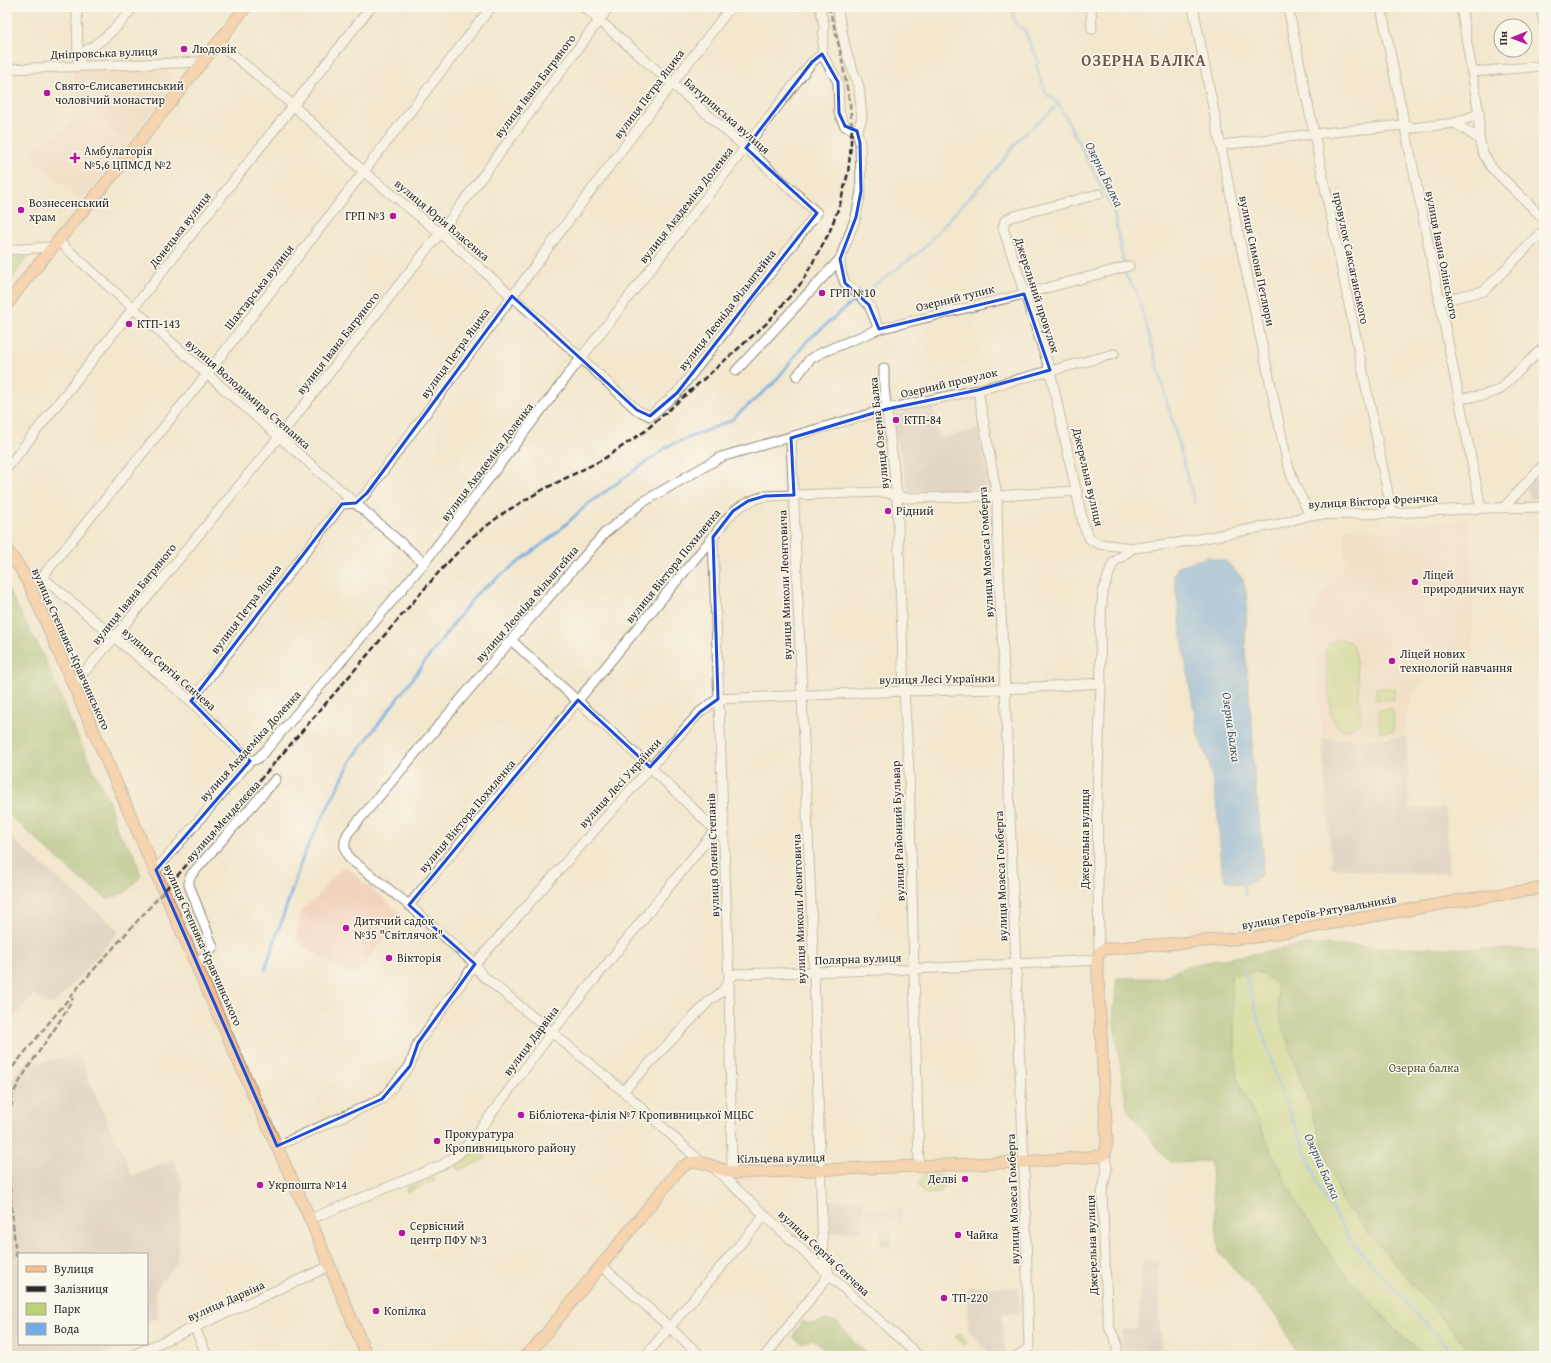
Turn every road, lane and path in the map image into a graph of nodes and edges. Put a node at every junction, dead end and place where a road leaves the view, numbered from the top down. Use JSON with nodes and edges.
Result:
{"nodes":[{"id":1,"x":77,"y":7,"type":"edge"},
{"id":2,"x":134,"y":7,"type":"edge"},
{"id":3,"x":246,"y":7,"type":"edge"},
{"id":4,"x":371,"y":7,"type":"edge"},
{"id":5,"x":491,"y":7,"type":"edge"},
{"id":6,"x":584,"y":7,"type":"edge"},
{"id":7,"x":609,"y":7,"type":"edge"},
{"id":8,"x":731,"y":7,"type":"edge"},
{"id":9,"x":820,"y":7,"type":"edge"},
{"id":10,"x":837,"y":7,"type":"edge"},
{"id":11,"x":1091,"y":7,"type":"edge"},
{"id":12,"x":1193,"y":7,"type":"edge"},
{"id":13,"x":1288,"y":7,"type":"edge"},
{"id":14,"x":1380,"y":7,"type":"edge"},
{"id":15,"x":1461,"y":7,"type":"edge"},
{"id":16,"x":1541,"y":7,"type":"edge"},
{"id":17,"x":600,"y":20,"type":"junction"},
{"id":18,"x":1544,"y":24,"type":"edge"},
{"id":19,"x":1092,"y":29,"type":"dead end"},
{"id":20,"x":218,"y":42,"type":"junction"},
{"id":21,"x":822,"y":54,"type":"junction"},
{"id":22,"x":202,"y":62,"type":"junction"},
{"id":23,"x":78,"y":66,"type":"junction"},
{"id":24,"x":1544,"y":66,"type":"edge"},
{"id":25,"x":7,"y":69,"type":"edge"},
{"id":26,"x":1472,"y":72,"type":"junction"},
{"id":27,"x":672,"y":84,"type":"junction"},
{"id":28,"x":294,"y":106,"type":"junction"},
{"id":29,"x":1478,"y":114,"type":"junction"},
{"id":30,"x":1455,"y":123,"type":"junction"},
{"id":31,"x":1404,"y":125,"type":"junction"},
{"id":32,"x":858,"y":131,"type":"junction"},
{"id":33,"x":1313,"y":134,"type":"junction"},
{"id":34,"x":1479,"y":139,"type":"junction"},
{"id":35,"x":1222,"y":146,"type":"junction"},
{"id":36,"x":746,"y":148,"type":"junction"},
{"id":37,"x":364,"y":172,"type":"junction"},
{"id":38,"x":1099,"y":194,"type":"dead end"},
{"id":39,"x":817,"y":213,"type":"joint"},
{"id":40,"x":1544,"y":219,"type":"edge"},
{"id":41,"x":1544,"y":230,"type":"edge"},
{"id":42,"x":440,"y":233,"type":"junction"},
{"id":43,"x":55,"y":244,"type":"junction"},
{"id":44,"x":7,"y":250,"type":"edge"},
{"id":45,"x":840,"y":259,"type":"junction"},
{"id":46,"x":1129,"y":266,"type":"dead end"},
{"id":47,"x":1024,"y":294,"type":"junction"},
{"id":48,"x":512,"y":296,"type":"junction"},
{"id":49,"x":1439,"y":301,"type":"junction"},
{"id":50,"x":7,"y":305,"type":"edge"},
{"id":51,"x":134,"y":308,"type":"junction"},
{"id":52,"x":879,"y":329,"type":"junction"},
{"id":53,"x":1544,"y":347,"type":"edge"},
{"id":54,"x":1114,"y":354,"type":"dead end"},
{"id":55,"x":581,"y":358,"type":"junction"},
{"id":56,"x":884,"y":368,"type":"dead end"},
{"id":57,"x":1050,"y":370,"type":"junction"},
{"id":58,"x":736,"y":371,"type":"dead end"},
{"id":59,"x":207,"y":374,"type":"junction"},
{"id":60,"x":797,"y":376,"type":"dead end"},
{"id":61,"x":978,"y":390,"type":"junction"},
{"id":62,"x":1459,"y":399,"type":"junction"},
{"id":63,"x":887,"y":409,"type":"junction"},
{"id":64,"x":650,"y":416,"type":"joint"},
{"id":65,"x":279,"y":437,"type":"junction"},
{"id":66,"x":791,"y":438,"type":"junction"},
{"id":67,"x":1544,"y":464,"type":"edge"},
{"id":68,"x":7,"y":468,"type":"edge"},
{"id":69,"x":1077,"y":491,"type":"junction"},
{"id":70,"x":794,"y":495,"type":"junction"},
{"id":71,"x":897,"y":496,"type":"junction"},
{"id":72,"x":997,"y":496,"type":"junction"},
{"id":73,"x":356,"y":503,"type":"junction"},
{"id":74,"x":1544,"y":507,"type":"edge"},
{"id":75,"x":1481,"y":508,"type":"junction"},
{"id":76,"x":1503,"y":508,"type":"junction"},
{"id":77,"x":1392,"y":513,"type":"junction"},
{"id":78,"x":1310,"y":515,"type":"junction"},
{"id":79,"x":713,"y":537,"type":"junction"},
{"id":80,"x":1133,"y":548,"type":"junction"},
{"id":81,"x":7,"y":550,"type":"edge"},
{"id":82,"x":424,"y":563,"type":"junction"},
{"id":83,"x":42,"y":577,"type":"junction"},
{"id":84,"x":30,"y":584,"type":"junction"},
{"id":85,"x":114,"y":638,"type":"junction"},
{"id":86,"x":511,"y":640,"type":"junction"},
{"id":87,"x":1101,"y":683,"type":"junction"},
{"id":88,"x":74,"y":684,"type":"junction"},
{"id":89,"x":1005,"y":689,"type":"junction"},
{"id":90,"x":904,"y":691,"type":"junction"},
{"id":91,"x":802,"y":695,"type":"junction"},
{"id":92,"x":718,"y":699,"type":"junction"},
{"id":93,"x":578,"y":700,"type":"junction"},
{"id":94,"x":191,"y":701,"type":"junction"},
{"id":95,"x":250,"y":761,"type":"junction"},
{"id":96,"x":650,"y":767,"type":"junction"},
{"id":97,"x":276,"y":779,"type":"dead end"},
{"id":98,"x":724,"y":815,"type":"junction"},
{"id":99,"x":715,"y":830,"type":"junction"},
{"id":100,"x":725,"y":845,"type":"junction"},
{"id":101,"x":156,"y":870,"type":"junction"},
{"id":102,"x":1544,"y":888,"type":"edge"},
{"id":103,"x":409,"y":904,"type":"junction"},
{"id":104,"x":1098,"y":957,"type":"junction"},
{"id":105,"x":197,"y":964,"type":"junction"},
{"id":106,"x":475,"y":964,"type":"junction"},
{"id":107,"x":1016,"y":964,"type":"junction"},
{"id":108,"x":914,"y":969,"type":"junction"},
{"id":109,"x":814,"y":973,"type":"junction"},
{"id":110,"x":729,"y":981,"type":"junction"},
{"id":111,"x":552,"y":1032,"type":"junction"},
{"id":112,"x":623,"y":1091,"type":"junction"},
{"id":113,"x":277,"y":1146,"type":"junction"},
{"id":114,"x":1105,"y":1154,"type":"junction"},
{"id":115,"x":701,"y":1162,"type":"junction"},
{"id":116,"x":1023,"y":1162,"type":"junction"},
{"id":117,"x":713,"y":1167,"type":"junction"},
{"id":118,"x":919,"y":1167,"type":"junction"},
{"id":119,"x":820,"y":1171,"type":"junction"},
{"id":120,"x":732,"y":1173,"type":"junction"},
{"id":121,"x":765,"y":1215,"type":"junction"},
{"id":122,"x":310,"y":1220,"type":"junction"},
{"id":123,"x":601,"y":1264,"type":"junction"},
{"id":124,"x":330,"y":1266,"type":"junction"},
{"id":125,"x":829,"y":1275,"type":"junction"},
{"id":126,"x":669,"y":1327,"type":"junction"},
{"id":127,"x":195,"y":1328,"type":"junction"},
{"id":128,"x":131,"y":1356,"type":"edge"},
{"id":129,"x":207,"y":1356,"type":"edge"},
{"id":130,"x":367,"y":1356,"type":"edge"},
{"id":131,"x":525,"y":1356,"type":"edge"},
{"id":132,"x":645,"y":1356,"type":"edge"},
{"id":133,"x":701,"y":1356,"type":"edge"},
{"id":134,"x":765,"y":1356,"type":"edge"},
{"id":135,"x":919,"y":1356,"type":"edge"},
{"id":136,"x":1017,"y":1356,"type":"edge"},
{"id":137,"x":1117,"y":1356,"type":"edge"}],
"edges":[{"from":1,"to":23,"type":"street"},
{"from":2,"to":23,"type":"street"},
{"from":3,"to":20,"type":"main road"},
{"from":4,"to":28,"type":"street","name":"Донецька вулиця"},
{"from":5,"to":37,"type":"street","name":"Шахтарська вулиця"},
{"from":6,"to":17,"type":"street","name":"Батуринська вулиця"},
{"from":7,"to":17,"type":"street","name":"вулиця Івана Багряного"},
{"from":8,"to":27,"type":"street","name":"вулиця Петра Яцика"},
{"from":9,"to":21,"type":"street"},
{"from":10,"to":32,"type":"street"},
{"from":11,"to":19,"type":"street"},
{"from":12,"to":35,"type":"street","name":"вулиця Симона Петлюри"},
{"from":13,"to":33,"type":"street","name":"провулок Саксаганського"},
{"from":14,"to":31,"type":"street","name":"вулиця Івана Олінського"},
{"from":15,"to":26,"type":"street"},
{"from":16,"to":18,"type":"street"},
{"from":17,"to":27,"type":"street","name":"Батуринська вулиця"},
{"from":17,"to":42,"type":"street","name":"вулиця Івана Багряного"},
{"from":20,"to":22,"type":"main road"},
{"from":20,"to":28,"type":"street","name":"вулиця Юрія Власенка"},
{"from":21,"to":32,"type":"street"},
{"from":21,"to":36,"type":"street","name":"вулиця Академіка Доленка"},
{"from":22,"to":23,"type":"street","name":"Дніпровська вулиця"},
{"from":22,"to":43,"type":"main road"},
{"from":23,"to":25,"type":"street","name":"Дніпровська вулиця"},
{"from":24,"to":26,"type":"street"},
{"from":26,"to":29,"type":"street"},
{"from":27,"to":36,"type":"street","name":"Батуринська вулиця"},
{"from":27,"to":48,"type":"street","name":"вулиця Петра Яцика"},
{"from":28,"to":37,"type":"street","name":"вулиця Юрія Власенка"},
{"from":28,"to":51,"type":"street","name":"Донецька вулиця"},
{"from":29,"to":30,"type":"street"},
{"from":29,"to":34,"type":"street"},
{"from":30,"to":31,"type":"street"},
{"from":30,"to":34,"type":"street"},
{"from":31,"to":33,"type":"street"},
{"from":31,"to":49,"type":"street","name":"вулиця Івана Олінського"},
{"from":32,"to":45,"type":"street"},
{"from":33,"to":35,"type":"street"},
{"from":33,"to":77,"type":"street","name":"провулок Саксаганського"},
{"from":34,"to":40,"type":"street"},
{"from":35,"to":78,"type":"street","name":"вулиця Симона Петлюри"},
{"from":36,"to":39,"type":"street","name":"Батуринська вулиця"},
{"from":36,"to":55,"type":"street","name":"вулиця Академіка Доленка"},
{"from":37,"to":42,"type":"street","name":"вулиця Юрія Власенка"},
{"from":37,"to":59,"type":"street","name":"Шахтарська вулиця"},
{"from":38,"to":47,"type":"street","name":"Джерельний провулок"},
{"from":39,"to":64,"type":"street","name":"вулиця Леоніда Фільштейна"},
{"from":41,"to":49,"type":"street"},
{"from":42,"to":48,"type":"street","name":"вулиця Юрія Власенка"},
{"from":42,"to":65,"type":"street","name":"вулиця Івана Багряного"},
{"from":43,"to":44,"type":"street"},
{"from":43,"to":50,"type":"main road"},
{"from":43,"to":51,"type":"street","name":"вулиця Володимира Степанка"},
{"from":45,"to":52,"type":"street"},
{"from":45,"to":58,"type":"street"},
{"from":46,"to":47,"type":"street","name":"Озерний тупик"},
{"from":47,"to":52,"type":"street","name":"Озерний тупик"},
{"from":47,"to":57,"type":"street","name":"Джерельний провулок"},
{"from":48,"to":55,"type":"street","name":"вулиця Юрія Власенка"},
{"from":48,"to":73,"type":"street","name":"вулиця Петра Яцика"},
{"from":49,"to":62,"type":"street","name":"вулиця Івана Олінського"},
{"from":51,"to":59,"type":"street","name":"вулиця Володимира Степанка"},
{"from":51,"to":68,"type":"street","name":"Донецька вулиця"},
{"from":52,"to":60,"type":"street","name":"Озерний тупик"},
{"from":53,"to":62,"type":"street"},
{"from":54,"to":57,"type":"street","name":"Озерний провулок"},
{"from":55,"to":64,"type":"street","name":"вулиця Юрія Власенка"},
{"from":55,"to":82,"type":"street","name":"вулиця Академіка Доленка"},
{"from":56,"to":63,"type":"street","name":"вулиця Озерна Балка"},
{"from":57,"to":61,"type":"street","name":"Озерний провулок"},
{"from":57,"to":69,"type":"street","name":"Джерельна вулиця"},
{"from":59,"to":65,"type":"street","name":"вулиця Володимира Степанка"},
{"from":59,"to":83,"type":"street","name":"Шахтарська вулиця"},
{"from":61,"to":63,"type":"street","name":"Озерний провулок"},
{"from":61,"to":72,"type":"street","name":"вулиця Мозеса Гомберга"},
{"from":62,"to":75,"type":"street","name":"вулиця Івана Олінського"},
{"from":63,"to":66,"type":"street","name":"Озерний провулок"},
{"from":63,"to":71,"type":"street","name":"вулиця Озерна Балка"},
{"from":65,"to":73,"type":"street","name":"вулиця Володимира Степанка"},
{"from":65,"to":85,"type":"street","name":"вулиця Івана Багряного"},
{"from":66,"to":70,"type":"street","name":"вулиця Миколи Леонтовича"},
{"from":66,"to":86,"type":"street","name":"вулиця Леоніда Фільштейна"},
{"from":67,"to":76,"type":"street"},
{"from":69,"to":72,"type":"street","name":"вулиця Віктора Похиленка"},
{"from":69,"to":80,"type":"street","name":"Джерельна вулиця"},
{"from":70,"to":71,"type":"street","name":"вулиця Віктора Похиленка"},
{"from":70,"to":79,"type":"street","name":"вулиця Віктора Похиленка"},
{"from":70,"to":91,"type":"street","name":"вулиця Миколи Леонтовича"},
{"from":71,"to":72,"type":"street","name":"вулиця Віктора Похиленка"},
{"from":71,"to":90,"type":"street","name":"вулиця Районний Бульвар"},
{"from":72,"to":89,"type":"street","name":"вулиця Мозеса Гомберга"},
{"from":73,"to":82,"type":"street","name":"вулиця Володимира Степанка"},
{"from":73,"to":94,"type":"street","name":"вулиця Петра Яцика"},
{"from":74,"to":76,"type":"street","name":"вулиця Віктора Френчка"},
{"from":75,"to":76,"type":"street","name":"вулиця Віктора Френчка"},
{"from":75,"to":77,"type":"street","name":"вулиця Віктора Френчка"},
{"from":77,"to":78,"type":"street","name":"вулиця Віктора Френчка"},
{"from":78,"to":80,"type":"street","name":"вулиця Віктора Френчка"},
{"from":79,"to":92,"type":"street","name":"вулиця Олени Степанів"},
{"from":79,"to":93,"type":"street","name":"вулиця Віктора Похиленка"},
{"from":80,"to":87,"type":"street","name":"Джерельна вулиця"},
{"from":81,"to":84,"type":"main road","name":"вулиця Степняка-Кравчинського"},
{"from":82,"to":95,"type":"street","name":"вулиця Академіка Доленка"},
{"from":83,"to":84,"type":"street"},
{"from":83,"to":85,"type":"street","name":"вулиця Сергія Сєнчева"},
{"from":84,"to":88,"type":"main road","name":"вулиця Степняка-Кравчинського"},
{"from":85,"to":88,"type":"street","name":"вулиця Івана Багряного"},
{"from":85,"to":94,"type":"street","name":"вулиця Сергія Сєнчева"},
{"from":86,"to":93,"type":"street"},
{"from":86,"to":103,"type":"street","name":"вулиця Леоніда Фільштейна"},
{"from":87,"to":89,"type":"street","name":"вулиця Лесі Українки"},
{"from":87,"to":104,"type":"street","name":"Джерельна вулиця"},
{"from":88,"to":101,"type":"main road","name":"вулиця Степняка-Кравчинського"},
{"from":89,"to":90,"type":"street","name":"вулиця Лесі Українки"},
{"from":89,"to":107,"type":"street","name":"вулиця Мозеса Гомберга"},
{"from":90,"to":91,"type":"street","name":"вулиця Лесі Українки"},
{"from":90,"to":108,"type":"street","name":"вулиця Районний Бульвар"},
{"from":91,"to":92,"type":"street","name":"вулиця Лесі Українки"},
{"from":91,"to":109,"type":"street","name":"вулиця Миколи Леонтовича"},
{"from":92,"to":96,"type":"street","name":"вулиця Лесі Українки"},
{"from":92,"to":98,"type":"street","name":"вулиця Олени Степанів"},
{"from":93,"to":96,"type":"street"},
{"from":93,"to":103,"type":"street","name":"вулиця Віктора Похиленка"},
{"from":94,"to":95,"type":"street","name":"вулиця Сергія Сєнчева"},
{"from":95,"to":101,"type":"street","name":"вулиця Академіка Доленка"},
{"from":96,"to":99,"type":"street"},
{"from":96,"to":106,"type":"street","name":"вулиця Лесі Українки"},
{"from":97,"to":105,"type":"street","name":"вулиця Менделєєва"},
{"from":98,"to":99,"type":"street","name":"вулиця Дарвіна"},
{"from":98,"to":100,"type":"street","name":"вулиця Олени Степанів"},
{"from":99,"to":100,"type":"street"},
{"from":99,"to":111,"type":"street","name":"вулиця Дарвіна"},
{"from":100,"to":110,"type":"street","name":"вулиця Олени Степанів"},
{"from":101,"to":105,"type":"main road","name":"вулиця Степняка-Кравчинського"},
{"from":102,"to":104,"type":"main road","name":"вулиця Героїв-Рятувальників"},
{"from":103,"to":106,"type":"street"},
{"from":104,"to":107,"type":"street","name":"Полярна вулиця"},
{"from":104,"to":114,"type":"main road","name":"Джерельна вулиця"},
{"from":105,"to":113,"type":"main road","name":"вулиця Степняка-Кравчинського"},
{"from":106,"to":111,"type":"street"},
{"from":106,"to":113,"type":"street","name":"вулиця Лесі Українки"},
{"from":107,"to":108,"type":"street","name":"Полярна вулиця"},
{"from":107,"to":116,"type":"street","name":"вулиця Мозеса Гомберга"},
{"from":108,"to":109,"type":"street","name":"Полярна вулиця"},
{"from":108,"to":118,"type":"street","name":"вулиця Районний Бульвар"},
{"from":109,"to":110,"type":"street","name":"Полярна вулиця"},
{"from":109,"to":119,"type":"street","name":"вулиця Миколи Леонтовича"},
{"from":110,"to":112,"type":"street","name":"Полярна вулиця"},
{"from":110,"to":120,"type":"street","name":"вулиця Олени Степанів"},
{"from":111,"to":112,"type":"street"},
{"from":111,"to":122,"type":"street","name":"вулиця Дарвіна"},
{"from":112,"to":115,"type":"street"},
{"from":113,"to":122,"type":"main road","name":"вулиця Степняка-Кравчинського"},
{"from":114,"to":116,"type":"main road","name":"Кільцева вулиця"},
{"from":114,"to":137,"type":"street","name":"Джерельна вулиця"},
{"from":115,"to":117,"type":"main road","name":"Кільцева вулиця"},
{"from":115,"to":123,"type":"main road"},
{"from":116,"to":118,"type":"main road","name":"Кільцева вулиця"},
{"from":116,"to":136,"type":"street","name":"вулиця Мозеса Гомберга"},
{"from":117,"to":120,"type":"main road","name":"Кільцева вулиця"},
{"from":117,"to":121,"type":"street","name":"вулиця Сергія Сєнчева"},
{"from":118,"to":119,"type":"main road","name":"Кільцева вулиця"},
{"from":119,"to":120,"type":"main road","name":"Кільцева вулиця"},
{"from":119,"to":125,"type":"street","name":"вулиця Миколи Леонтовича"},
{"from":121,"to":125,"type":"street","name":"вулиця Сергія Сєнчева"},
{"from":121,"to":126,"type":"street"},
{"from":122,"to":124,"type":"main road","name":"вулиця Степняка-Кравчинського"},
{"from":123,"to":126,"type":"street"},
{"from":123,"to":131,"type":"main road"},
{"from":124,"to":127,"type":"street","name":"вулиця Дарвіна"},
{"from":124,"to":130,"type":"main road","name":"вулиця Степняка-Кравчинського"},
{"from":125,"to":134,"type":"street"},
{"from":125,"to":135,"type":"street","name":"вулиця Сергія Сєнчева"},
{"from":126,"to":132,"type":"street"},
{"from":126,"to":133,"type":"street"},
{"from":127,"to":128,"type":"street","name":"вулиця Дарвіна"},
{"from":127,"to":129,"type":"street"}]}
